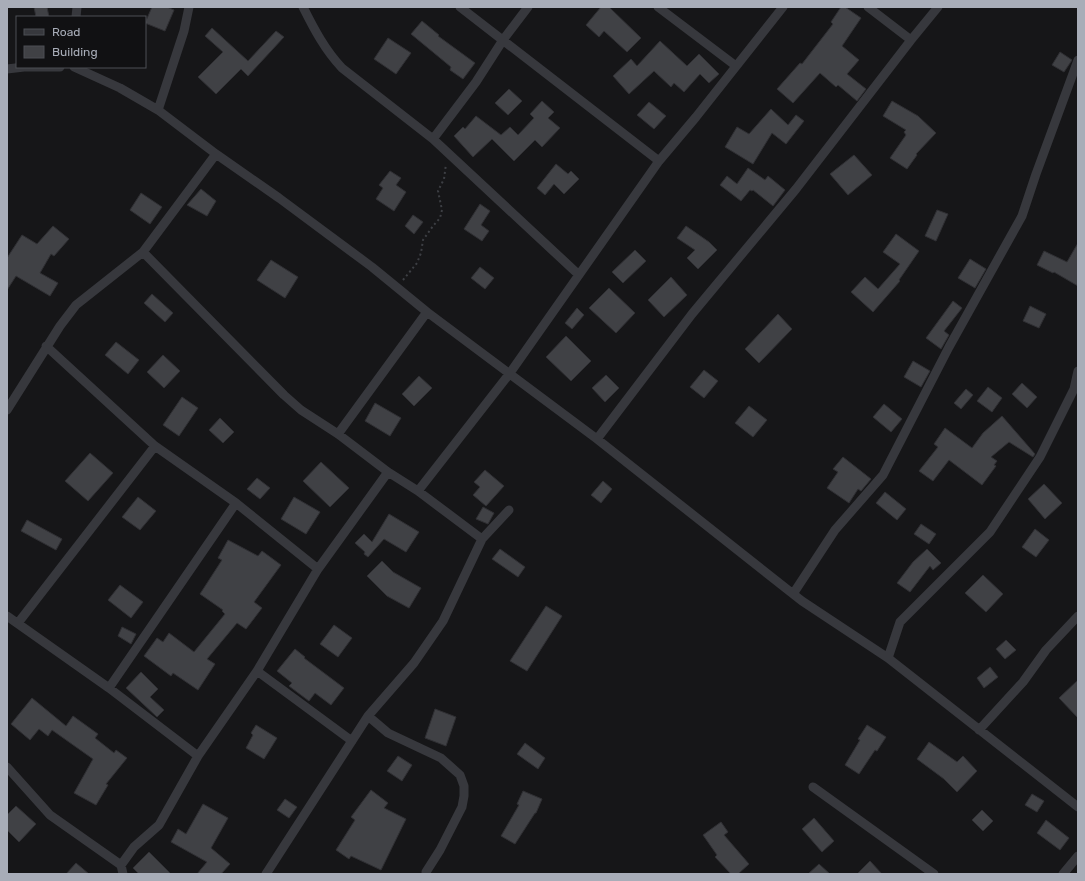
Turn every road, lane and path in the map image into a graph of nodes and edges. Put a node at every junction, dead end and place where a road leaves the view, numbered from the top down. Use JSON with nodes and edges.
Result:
{"nodes":[{"id":1,"x":189,"y":7,"type":"edge"},
{"id":2,"x":303,"y":7,"type":"edge"},
{"id":3,"x":460,"y":7,"type":"edge"},
{"id":4,"x":528,"y":7,"type":"edge"},
{"id":5,"x":658,"y":7,"type":"edge"},
{"id":6,"x":783,"y":7,"type":"edge"},
{"id":7,"x":868,"y":7,"type":"edge"},
{"id":8,"x":938,"y":7,"type":"edge"},
{"id":9,"x":504,"y":40,"type":"junction"},
{"id":10,"x":910,"y":40,"type":"junction"},
{"id":11,"x":1078,"y":60,"type":"edge"},
{"id":12,"x":736,"y":66,"type":"junction"},
{"id":13,"x":76,"y":68,"type":"edge"},
{"id":14,"x":158,"y":110,"type":"junction"},
{"id":15,"x":433,"y":139,"type":"junction"},
{"id":16,"x":448,"y":153,"type":"junction"},
{"id":17,"x":216,"y":154,"type":"junction"},
{"id":18,"x":659,"y":161,"type":"junction"},
{"id":19,"x":143,"y":252,"type":"junction"},
{"id":20,"x":579,"y":275,"type":"junction"},
{"id":21,"x":398,"y":288,"type":"junction"},
{"id":22,"x":427,"y":312,"type":"junction"},
{"id":23,"x":46,"y":346,"type":"junction"},
{"id":24,"x":1078,"y":371,"type":"edge"},
{"id":25,"x":510,"y":374,"type":"junction"},
{"id":26,"x":7,"y":410,"type":"edge"},
{"id":27,"x":338,"y":434,"type":"junction"},
{"id":28,"x":597,"y":439,"type":"junction"},
{"id":29,"x":155,"y":446,"type":"junction"},
{"id":30,"x":388,"y":472,"type":"junction"},
{"id":31,"x":418,"y":491,"type":"junction"},
{"id":32,"x":236,"y":503,"type":"junction"},
{"id":33,"x":509,"y":510,"type":"dead end"},
{"id":34,"x":482,"y":540,"type":"junction"},
{"id":35,"x":318,"y":569,"type":"junction"},
{"id":36,"x":793,"y":594,"type":"junction"},
{"id":37,"x":7,"y":616,"type":"edge"},
{"id":38,"x":1076,"y":622,"type":"edge"},
{"id":39,"x":18,"y":623,"type":"junction"},
{"id":40,"x":888,"y":658,"type":"junction"},
{"id":41,"x":257,"y":671,"type":"junction"},
{"id":42,"x":109,"y":688,"type":"junction"},
{"id":43,"x":368,"y":716,"type":"junction"},
{"id":44,"x":979,"y":730,"type":"junction"},
{"id":45,"x":352,"y":741,"type":"junction"},
{"id":46,"x":198,"y":756,"type":"junction"},
{"id":47,"x":7,"y":767,"type":"edge"},
{"id":48,"x":813,"y":787,"type":"dead end"},
{"id":49,"x":1078,"y":807,"type":"edge"},
{"id":50,"x":1078,"y":856,"type":"edge"},
{"id":51,"x":122,"y":869,"type":"edge"},
{"id":52,"x":426,"y":872,"type":"dead end"},
{"id":53,"x":266,"y":874,"type":"edge"},
{"id":54,"x":934,"y":874,"type":"edge"},
{"id":55,"x":1063,"y":874,"type":"edge"}],
"edges":[{"from":1,"to":14,"type":"street"},
{"from":2,"to":15,"type":"street"},
{"from":3,"to":9,"type":"street"},
{"from":4,"to":9,"type":"street"},
{"from":5,"to":12,"type":"street"},
{"from":6,"to":12,"type":"street"},
{"from":7,"to":10,"type":"street"},
{"from":8,"to":10,"type":"street"},
{"from":9,"to":15,"type":"street"},
{"from":9,"to":18,"type":"street"},
{"from":10,"to":28,"type":"street"},
{"from":11,"to":36,"type":"street"},
{"from":12,"to":18,"type":"street"},
{"from":13,"to":14,"type":"street"},
{"from":14,"to":17,"type":"street"},
{"from":15,"to":16,"type":"street"},
{"from":16,"to":20,"type":"street"},
{"from":16,"to":21,"type":"path"},
{"from":17,"to":19,"type":"street"},
{"from":17,"to":21,"type":"street"},
{"from":18,"to":20,"type":"street"},
{"from":19,"to":23,"type":"street"},
{"from":19,"to":27,"type":"street"},
{"from":20,"to":25,"type":"street"},
{"from":21,"to":22,"type":"street"},
{"from":22,"to":25,"type":"street"},
{"from":22,"to":27,"type":"street"},
{"from":23,"to":26,"type":"street"},
{"from":23,"to":29,"type":"street"},
{"from":24,"to":40,"type":"street"},
{"from":25,"to":28,"type":"street"},
{"from":25,"to":31,"type":"street"},
{"from":27,"to":30,"type":"street"},
{"from":28,"to":36,"type":"street"},
{"from":29,"to":32,"type":"street"},
{"from":29,"to":39,"type":"street"},
{"from":30,"to":31,"type":"street"},
{"from":30,"to":35,"type":"street"},
{"from":31,"to":34,"type":"street"},
{"from":32,"to":35,"type":"street"},
{"from":32,"to":42,"type":"street"},
{"from":33,"to":34,"type":"street"},
{"from":34,"to":43,"type":"street"},
{"from":35,"to":41,"type":"street"},
{"from":36,"to":40,"type":"street"},
{"from":37,"to":39,"type":"street"},
{"from":38,"to":44,"type":"street"},
{"from":39,"to":42,"type":"street"},
{"from":40,"to":44,"type":"street"},
{"from":41,"to":45,"type":"street"},
{"from":41,"to":46,"type":"street"},
{"from":42,"to":46,"type":"street"},
{"from":43,"to":45,"type":"street"},
{"from":43,"to":52,"type":"street"},
{"from":44,"to":49,"type":"street"},
{"from":45,"to":53,"type":"street"},
{"from":46,"to":51,"type":"street"},
{"from":47,"to":51,"type":"street"},
{"from":48,"to":54,"type":"street"},
{"from":50,"to":55,"type":"street"}]}
